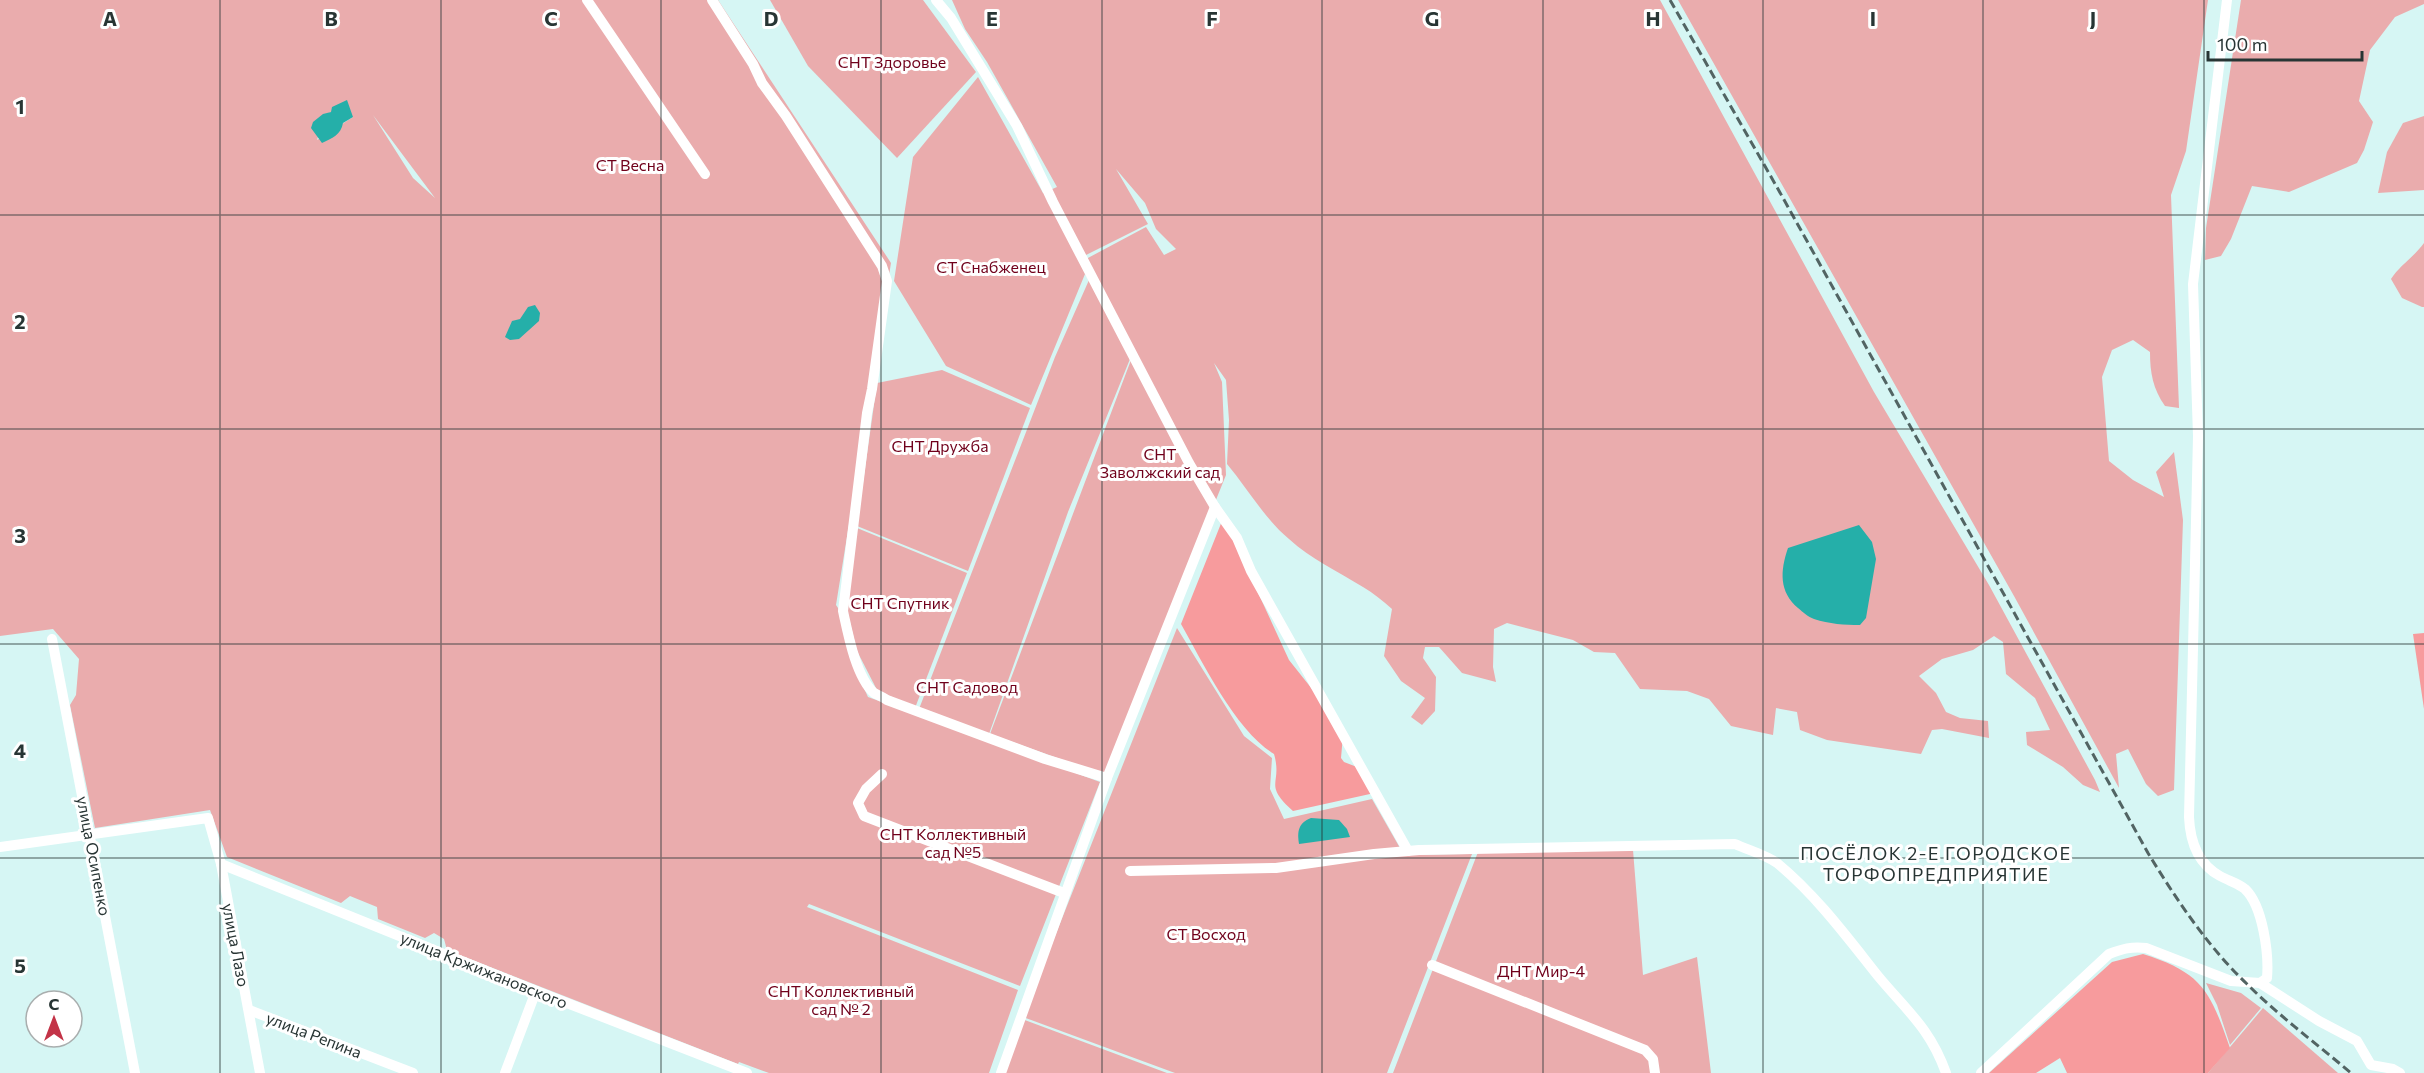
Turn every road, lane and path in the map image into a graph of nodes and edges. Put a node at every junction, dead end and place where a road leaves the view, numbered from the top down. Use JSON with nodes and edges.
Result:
{"nodes":[{"id":1,"x":587,"y":0,"type":"edge"},
{"id":2,"x":712,"y":0,"type":"edge"},
{"id":3,"x":936,"y":0,"type":"edge"},
{"id":4,"x":2227,"y":0,"type":"edge"},
{"id":5,"x":705,"y":174,"type":"dead end"},
{"id":6,"x":1215,"y":507,"type":"junction"},
{"id":7,"x":52,"y":639,"type":"dead end"},
{"id":8,"x":882,"y":774,"type":"dead end"},
{"id":9,"x":1107,"y":778,"type":"junction"},
{"id":10,"x":91,"y":834,"type":"junction"},
{"id":11,"x":0,"y":847,"type":"edge"},
{"id":12,"x":1408,"y":851,"type":"junction"},
{"id":13,"x":221,"y":864,"type":"junction"},
{"id":14,"x":1130,"y":871,"type":"dead end"},
{"id":15,"x":1064,"y":892,"type":"junction"},
{"id":16,"x":1432,"y":965,"type":"dead end"},
{"id":17,"x":2260,"y":983,"type":"junction"},
{"id":18,"x":536,"y":991,"type":"junction"},
{"id":19,"x":249,"y":1010,"type":"junction"},
{"id":20,"x":135,"y":1073,"type":"edge"},
{"id":21,"x":260,"y":1073,"type":"edge"},
{"id":22,"x":413,"y":1073,"type":"edge"},
{"id":23,"x":505,"y":1073,"type":"edge"},
{"id":24,"x":747,"y":1073,"type":"edge"},
{"id":25,"x":1001,"y":1073,"type":"edge"},
{"id":26,"x":1655,"y":1073,"type":"edge"},
{"id":27,"x":1946,"y":1073,"type":"edge"},
{"id":28,"x":1981,"y":1073,"type":"edge"},
{"id":29,"x":2400,"y":1073,"type":"edge"}],
"edges":[{"from":1,"to":5,"type":"street"},
{"from":2,"to":9,"type":"street"},
{"from":3,"to":6,"type":"street"},
{"from":4,"to":17,"type":"street"},
{"from":6,"to":9,"type":"street"},
{"from":6,"to":12,"type":"street"},
{"from":7,"to":10,"type":"street","name":"улица Осипенко"},
{"from":8,"to":15,"type":"street"},
{"from":9,"to":15,"type":"street"},
{"from":10,"to":11,"type":"street"},
{"from":10,"to":13,"type":"street","name":"улица Лазо"},
{"from":10,"to":20,"type":"street","name":"улица Осипенко"},
{"from":12,"to":14,"type":"street"},
{"from":12,"to":27,"type":"street"},
{"from":13,"to":18,"type":"street","name":"улица Кржижановского"},
{"from":13,"to":19,"type":"street","name":"улица Лазо"},
{"from":15,"to":25,"type":"street"},
{"from":16,"to":26,"type":"street"},
{"from":17,"to":28,"type":"street"},
{"from":17,"to":29,"type":"street"},
{"from":18,"to":23,"type":"street"},
{"from":18,"to":24,"type":"street","name":"улица Кржижановского"},
{"from":19,"to":21,"type":"street","name":"улица Лазо"},
{"from":19,"to":22,"type":"street","name":"улица Репина"}]}
